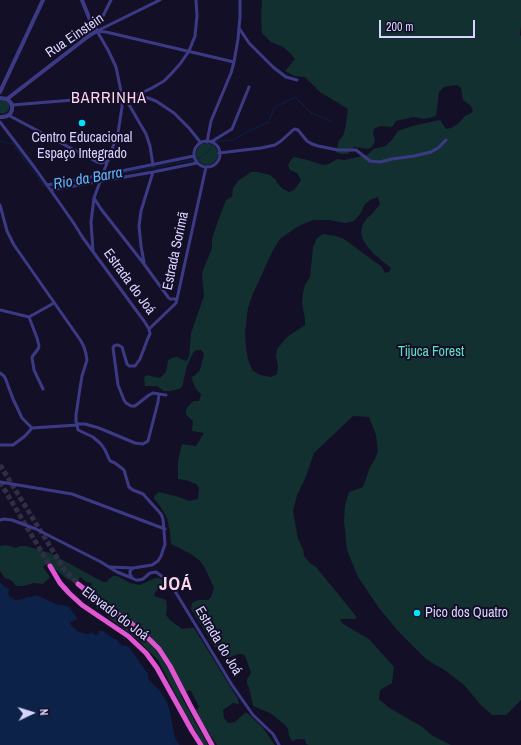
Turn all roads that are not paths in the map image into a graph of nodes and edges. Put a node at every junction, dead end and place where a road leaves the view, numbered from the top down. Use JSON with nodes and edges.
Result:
{"nodes":[{"id":1,"x":43,"y":0,"type":"edge"},
{"id":2,"x":82,"y":0,"type":"edge"},
{"id":3,"x":111,"y":0,"type":"edge"},
{"id":4,"x":160,"y":0,"type":"edge"},
{"id":5,"x":196,"y":0,"type":"edge"},
{"id":6,"x":240,"y":0,"type":"edge"},
{"id":7,"x":94,"y":26,"type":"junction"},
{"id":8,"x":239,"y":28,"type":"junction"},
{"id":9,"x":97,"y":31,"type":"junction"},
{"id":10,"x":188,"y":51,"type":"junction"},
{"id":11,"x":234,"y":62,"type":"junction"},
{"id":12,"x":297,"y":80,"type":"dead end"},
{"id":13,"x":249,"y":87,"type":"dead end"},
{"id":14,"x":0,"y":92,"type":"edge"},
{"id":15,"x":123,"y":96,"type":"junction"},
{"id":16,"x":135,"y":96,"type":"junction"},
{"id":17,"x":0,"y":98,"type":"edge"},
{"id":18,"x":7,"y":99,"type":"junction"},
{"id":19,"x":12,"y":105,"type":"junction"},
{"id":20,"x":8,"y":115,"type":"junction"},
{"id":21,"x":1,"y":117,"type":"edge"},
{"id":22,"x":0,"y":122,"type":"edge"},
{"id":23,"x":446,"y":140,"type":"dead end"},
{"id":24,"x":201,"y":143,"type":"junction"},
{"id":25,"x":211,"y":143,"type":"junction"},
{"id":26,"x":219,"y":154,"type":"junction"},
{"id":27,"x":194,"y":157,"type":"junction"},
{"id":28,"x":108,"y":161,"type":"junction"},
{"id":29,"x":197,"y":162,"type":"junction"},
{"id":30,"x":153,"y":165,"type":"junction"},
{"id":31,"x":206,"y":167,"type":"junction"},
{"id":32,"x":153,"y":172,"type":"junction"},
{"id":33,"x":101,"y":178,"type":"junction"},
{"id":34,"x":48,"y":185,"type":"junction"},
{"id":35,"x":51,"y":190,"type":"junction"},
{"id":36,"x":94,"y":198,"type":"junction"},
{"id":37,"x":0,"y":205,"type":"edge"},
{"id":38,"x":91,"y":236,"type":"junction"},
{"id":39,"x":83,"y":238,"type":"junction"},
{"id":40,"x":141,"y":246,"type":"junction"},
{"id":41,"x":132,"y":248,"type":"junction"},
{"id":42,"x":93,"y":252,"type":"junction"},
{"id":43,"x":144,"y":264,"type":"junction"},
{"id":44,"x":177,"y":299,"type":"junction"},
{"id":45,"x":54,"y":302,"type":"junction"},
{"id":46,"x":0,"y":310,"type":"edge"},
{"id":47,"x":29,"y":317,"type":"junction"},
{"id":48,"x":149,"y":329,"type":"junction"},
{"id":49,"x":0,"y":373,"type":"edge"},
{"id":50,"x":43,"y":389,"type":"dead end"},
{"id":51,"x":159,"y":394,"type":"junction"},
{"id":52,"x":166,"y":395,"type":"dead end"},
{"id":53,"x":77,"y":425,"type":"junction"},
{"id":54,"x":32,"y":428,"type":"junction"},
{"id":55,"x":0,"y":445,"type":"edge"},
{"id":56,"x":0,"y":482,"type":"edge"},
{"id":57,"x":0,"y":520,"type":"edge"},
{"id":58,"x":164,"y":529,"type":"junction"},
{"id":59,"x":49,"y":566,"type":"tunnel mouth"},
{"id":60,"x":110,"y":567,"type":"junction"},
{"id":61,"x":133,"y":568,"type":"junction"},
{"id":62,"x":132,"y":578,"type":"junction"},
{"id":63,"x":78,"y":584,"type":"tunnel mouth"},
{"id":64,"x":200,"y":745,"type":"edge"},
{"id":65,"x":212,"y":745,"type":"edge"},
{"id":66,"x":278,"y":745,"type":"edge"}],
"edges":[{"from":1,"to":14,"type":"street"},
{"from":2,"to":7,"type":"street"},
{"from":3,"to":7,"type":"street"},
{"from":4,"to":9,"type":"street","name":"Rua Einstein"},
{"from":5,"to":10,"type":"street"},
{"from":6,"to":8,"type":"street"},
{"from":7,"to":9,"type":"street"},
{"from":8,"to":11,"type":"street"},
{"from":8,"to":12,"type":"street"},
{"from":9,"to":10,"type":"street"},
{"from":9,"to":15,"type":"street"},
{"from":9,"to":18,"type":"street","name":"Rua Einstein"},
{"from":10,"to":11,"type":"street"},
{"from":10,"to":16,"type":"street"},
{"from":11,"to":25,"type":"street"},
{"from":13,"to":25,"type":"street"},
{"from":15,"to":16,"type":"street"},
{"from":15,"to":19,"type":"street"},
{"from":15,"to":28,"type":"street"},
{"from":15,"to":30,"type":"street"},
{"from":16,"to":24,"type":"street"},
{"from":17,"to":18,"type":"street"},
{"from":18,"to":19,"type":"street"},
{"from":19,"to":20,"type":"street"},
{"from":20,"to":21,"type":"street"},
{"from":20,"to":28,"type":"street"},
{"from":22,"to":34,"type":"street","name":"Estrada do Joá"},
{"from":23,"to":26,"type":"street"},
{"from":24,"to":25,"type":"street"},
{"from":24,"to":27,"type":"street"},
{"from":25,"to":26,"type":"street"},
{"from":26,"to":31,"type":"street"},
{"from":27,"to":29,"type":"street"},
{"from":27,"to":30,"type":"street"},
{"from":28,"to":33,"type":"street"},
{"from":29,"to":31,"type":"street"},
{"from":29,"to":32,"type":"street"},
{"from":30,"to":33,"type":"street"},
{"from":31,"to":44,"type":"street","name":"Estrada Sorimã"},
{"from":32,"to":33,"type":"street"},
{"from":32,"to":40,"type":"street"},
{"from":33,"to":34,"type":"street"},
{"from":33,"to":35,"type":"street"},
{"from":33,"to":36,"type":"street"},
{"from":34,"to":35,"type":"street","name":"Estrada do Joá"},
{"from":35,"to":39,"type":"street","name":"Estrada do Joá"},
{"from":36,"to":38,"type":"street"},
{"from":36,"to":41,"type":"street"},
{"from":37,"to":45,"type":"street"},
{"from":38,"to":39,"type":"street"},
{"from":38,"to":42,"type":"street"},
{"from":39,"to":42,"type":"street","name":"Estrada do Joá"},
{"from":40,"to":41,"type":"street"},
{"from":40,"to":43,"type":"street"},
{"from":41,"to":43,"type":"street"},
{"from":42,"to":48,"type":"street","name":"Estrada do Joá"},
{"from":43,"to":44,"type":"street"},
{"from":44,"to":48,"type":"street","name":"Estrada Sorimã"},
{"from":45,"to":47,"type":"street"},
{"from":45,"to":53,"type":"street"},
{"from":46,"to":47,"type":"street"},
{"from":47,"to":50,"type":"street"},
{"from":48,"to":51,"type":"street","name":"Estrada do Joá"},
{"from":49,"to":54,"type":"street"},
{"from":51,"to":52,"type":"street"},
{"from":51,"to":53,"type":"street"},
{"from":53,"to":54,"type":"street"},
{"from":53,"to":58,"type":"street"},
{"from":54,"to":55,"type":"street"},
{"from":56,"to":58,"type":"street"},
{"from":57,"to":60,"type":"street"},
{"from":58,"to":61,"type":"street"},
{"from":59,"to":64,"type":"highway","name":"Elevado do Joá"},
{"from":60,"to":61,"type":"street"},
{"from":60,"to":62,"type":"street"},
{"from":61,"to":62,"type":"street"},
{"from":62,"to":66,"type":"street","name":"Estrada do Joá"},
{"from":63,"to":65,"type":"highway"}]}
